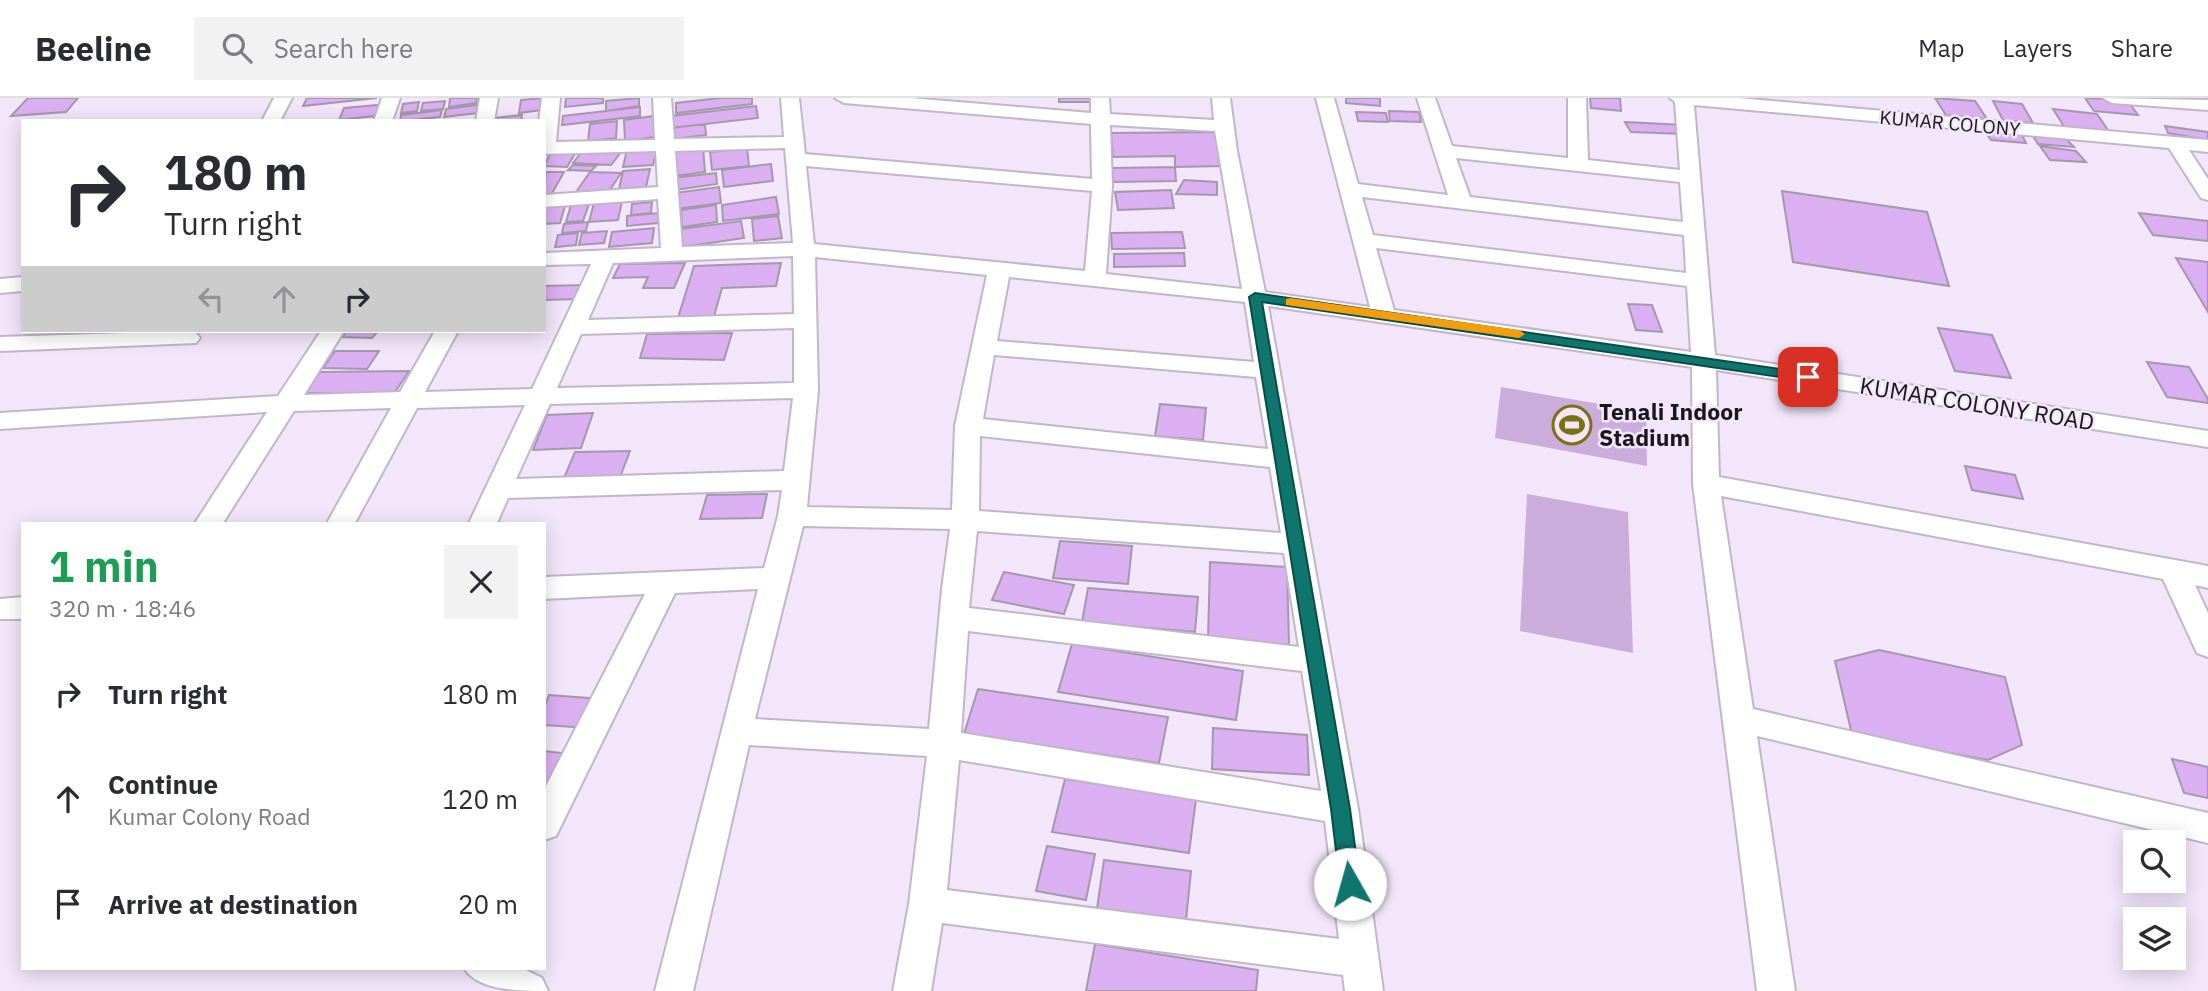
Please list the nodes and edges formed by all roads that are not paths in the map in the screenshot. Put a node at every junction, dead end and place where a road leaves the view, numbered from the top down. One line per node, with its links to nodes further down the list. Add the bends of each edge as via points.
1 (284, 98): 17 (street)
2 (391, 98): 18 (street)
3 (489, 98): 19 (street)
4 (551, 98): 21 (street)
5 (662, 98): 22 (street)
6 (790, 98): 26 (street)
7 (844, 98): 14 (street)
8 (1100, 98): 20 (street)
9 (1325, 98): 31 (street)
10 (1426, 98): 27 (street)
11 (1577, 98): 28 (street)
12 (1682, 98): 23 (street, KUMAR COLONY); 29 (street)
13 (2112, 98): 15 (street)
14 (935, 102): 20 (street)
15 (2208, 105)
16 (1223, 112): 20 (street); 47 (street)
17 (272, 119)
18 (384, 119)
19 (485, 119)
20 (1100, 120): 30 (street)
21 (546, 140)
22 (665, 143): 25 (street); 26 (street); 32 (street)
23 (2175, 143): 24 (street, KUMAR COLONY); 33 (street)
24 (2208, 146)
25 (546, 148)
26 (795, 151): 30 (street, via 838,165); 38 (street)
27 (1444, 151): 28 (street); 35 (street)
28 (1578, 165): 29 (street)
29 (1690, 177): 36 (street)
30 (1102, 186): 43 (street)
31 (1349, 189): 35 (street); 37 (street)
32 (669, 192): 34 (street); 39 (street)
33 (2208, 194)
34 (546, 201)
35 (1461, 202): 36 (street)
36 (1694, 230): 44 (street)
37 (1363, 240): 44 (street); 48 (street)
38 (804, 249): 39 (street, KUMAR COLONY ROAD); 42 (street, KUMAR COLONY ROAD); 49 (street)
39 (672, 254): 40 (street, KUMAR COLONY ROAD)
40 (605, 257): 41 (street, KUMAR COLONY ROAD); 50 (street)
41 (546, 259)
42 (999, 269): 43 (street, KUMAR COLONY ROAD); 55 (street)
43 (1095, 279): 47 (street, KUMAR COLONY ROAD)
44 (1698, 281): 56 (street)
45 (21, 284): 46 (street)
46 (0, 286)
47 (1255, 297): 48 (street, KUMAR COLONY ROAD); 57 (street)
48 (1384, 315): 56 (street, KUMAR COLONY ROAD)
49 (804, 321): 50 (street); 58 (street)
50 (573, 327): 59 (street)
51 (331, 333): 61 (street)
52 (445, 333): 60 (street)
53 (188, 338): 54 (street)
54 (0, 344)
55 (985, 347): 57 (street); 63 (street)
56 (1704, 361): 64 (street, KUMAR COLONY ROAD); 67 (street)
57 (1266, 370): 65 (street)
58 (806, 390): 59 (street); 66 (street)
59 (542, 396): 60 (street); 68 (street)
60 (408, 400): 61 (street); 72 (street)
61 (288, 402): 62 (street); 71 (street)
62 (0, 421)
63 (968, 426): 65 (street); 70 (street)
64 (2208, 439)
65 (1280, 459): 74 (street)
66 (796, 480): 68 (street); 69 (street)
67 (1706, 484): 75 (street); 83 (street)
68 (500, 489): 73 (street)
69 (792, 516): 70 (street); 77 (street)
70 (965, 520): 74 (street); 80 (street)
71 (210, 522)
72 (342, 522)
73 (484, 522)
74 (1296, 544): 82 (street)
75 (2174, 571): 76 (street); 81 (street)
76 (2208, 577)
77 (775, 578): 78 (street); 84 (street)
78 (665, 583): 79 (street); 87 (street)
79 (546, 588)
80 (954, 618): 82 (street); 85 (street)
81 (2208, 645)
82 (1316, 661): 86 (street)
83 (1738, 719): 88 (street); 95 (street)
84 (736, 731): 85 (street); 93 (street)
85 (945, 744): 86 (street); 89 (street)
86 (1341, 809): 91 (street)
87 (546, 821)
88 (2208, 828)
89 (927, 904): 91 (street); 94 (street)
90 (487, 970): 92 (street)
91 (1362, 975)
92 (529, 991)
93 (674, 991)
94 (912, 991)
95 (1776, 991)

